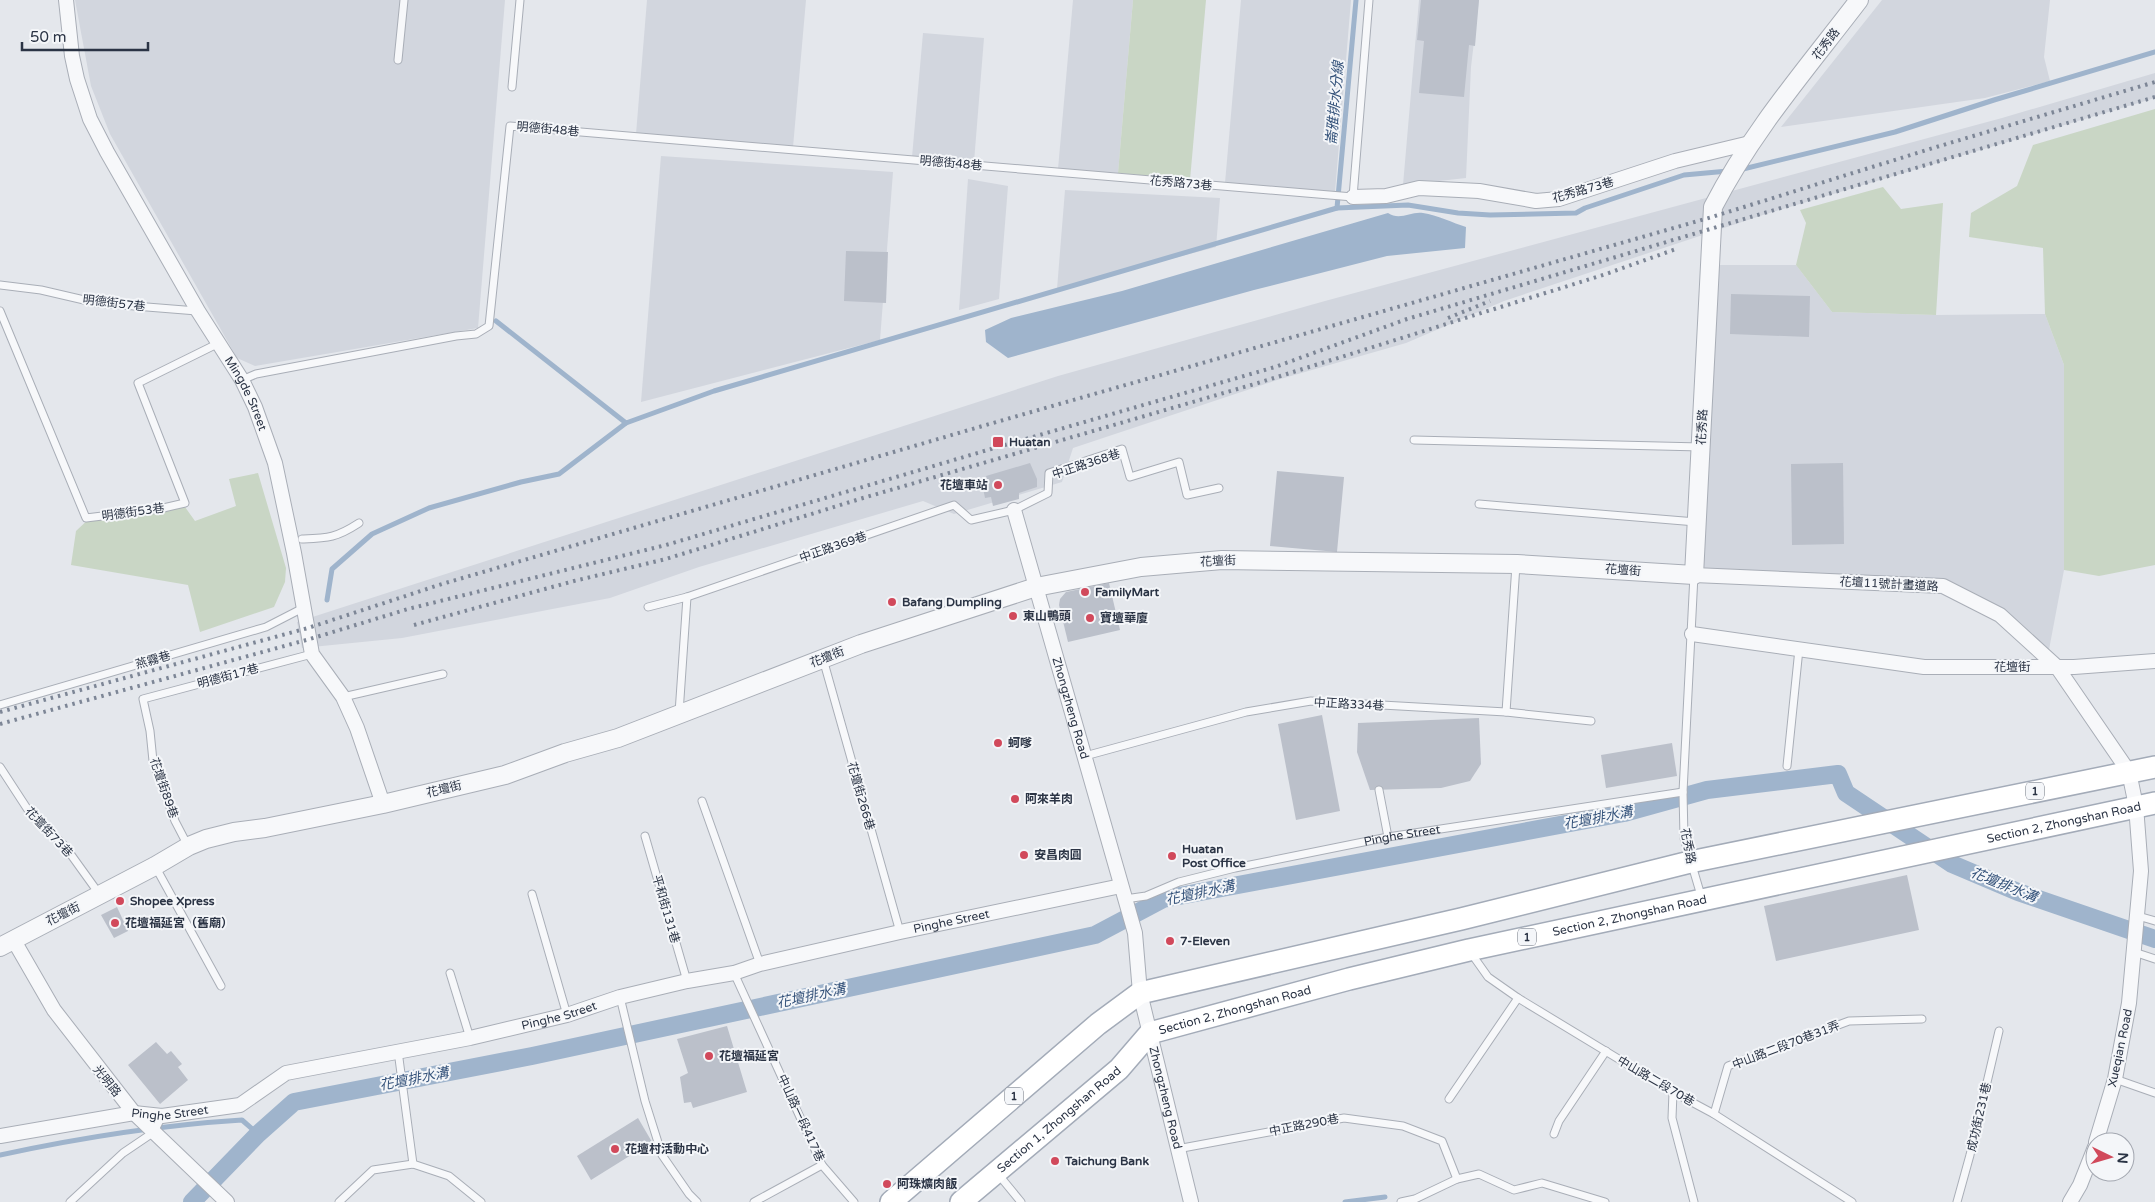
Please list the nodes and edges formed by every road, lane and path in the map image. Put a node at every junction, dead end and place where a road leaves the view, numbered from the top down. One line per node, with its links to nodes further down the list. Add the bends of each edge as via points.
1 (66, 0): 13 (street, Mingde Street, via 74,64 90,119)
2 (404, 0): 6 (lane)
3 (520, 0): 7 (lane)
4 (1369, 0): 10 (lane)
5 (1860, 0): 8 (street, 花秀路)
6 (398, 60)
7 (512, 87)
8 (1750, 143): 10 (street, 花秀路73巷, via 1675,161 1558,199 1536,201 1480,191 1419,188 1386,196); 17 (street, 花秀路, via 1713,207)
9 (1009, 168): 10 (lane, 花秀路73巷); 15 (lane, 明德街48巷, via 510,126 489,326 476,334 256,374)
10 (1353, 197)
11 (0, 285): 13 (lane, 明德街57巷, via 41,290 97,303)
12 (0, 311): 14 (lane, 明德街53巷, via 86,518 185,503 138,383)
13 (198, 311): 14 (street, Mingde Street)
14 (219, 343): 15 (street, Mingde Street)
15 (242, 380): 29 (street, Mingde Street, via 275,463)
16 (1414, 440): 17 (lane)
17 (1701, 447): 21 (street, 花秀路)
18 (1219, 488): 20 (lane, 中正路368巷, via 1187,495 1179,462 1130,477 1122,449 1049,473 1048,493)
19 (1479, 504): 21 (lane)
20 (1014, 510): 26 (street, Zhongzheng Road); 27 (lane, 中正路369巷, via 971,520 954,505)
21 (1697, 522): 25 (street, 花秀路)
22 (359, 523): 23 (lane, via 330,538)
23 (302, 539)
24 (1516, 564): 25 (street, 花壇街); 26 (street, 花壇街, via 1222,560 1141,567); 40 (lane)
25 (1694, 575): 30 (lane, 花秀路); 35 (street, 花壇11號計畫道路, via 1944,586 2000,614)
26 (1036, 587): 33 (street, 花壇街); 43 (street, Zhongzheng Road)
27 (687, 597): 28 (lane, 中正路369巷); 41 (lane)
28 (648, 607)
29 (303, 608): 32 (street, Mingde Street); 39 (lane, 燕霧巷, via 266,626)
30 (1692, 634): 31 (street, 花壇街); 49 (lane, 花秀路)
31 (1799, 648): 35 (street, 花壇街, via 1924,667); 44 (lane)
32 (312, 654): 37 (street, Mingde Street); 38 (lane, 明德街17巷)
33 (823, 659): 41 (street, 花壇街); 64 (lane, 花壇街266巷)
34 (2155, 661): 35 (street, 花壇街)
35 (2057, 667): 47 (street, 花壇11號計畫道路)
36 (443, 674): 37 (lane)
37 (342, 697): 51 (street, Mingde Street, via 357,728)
38 (143, 699): 55 (lane, 花壇街89巷, via 153,760 175,821)
39 (0, 705)
40 (1506, 712): 42 (lane, 中正路334巷); 43 (lane, 中正路334巷, via 1311,702 1246,712)
41 (679, 713): 51 (street, 花壇街, via 618,738 505,775)
42 (1591, 721)
43 (1084, 756): 60 (street, Zhongzheng Road)
44 (1787, 766)
45 (0, 767): 59 (lane, 花壇街73巷, via 30,813 64,845)
46 (2155, 767): 47 (main road, 1)
47 (2129, 772): 52 (street); 56 (main road, 1)
48 (1379, 790): 54 (lane)
49 (1683, 792): 54 (lane, Pinghe Street); 56 (lane, 花秀路, via 1684,838)
50 (702, 801): 69 (lane)
51 (383, 804): 55 (street, 花壇街, via 234,832)
52 (2145, 804): 61 (main road, Section 2, Zhongshan Road / 1); 62 (street)
53 (645, 836): 72 (lane, 平和街131巷)
54 (1388, 837): 60 (lane, Pinghe Street, via 1235,868 1179,882 1146,896)
55 (189, 846): 57 (street, 花壇街)
56 (1690, 862): 61 (lane, 花秀路); 74 (main road, 1, via 1461,919)
57 (155, 866): 59 (street, 花壇街); 73 (lane)
58 (532, 894): 77 (lane)
59 (100, 895): 65 (street, 花壇街)
60 (1124, 897): 64 (street, Pinghe Street); 74 (street, Zhongzheng Road, via 1135,933)
61 (1702, 899): 66 (main road, Section 2, Zhongshan Road / 1)
62 (2138, 916): 63 (lane); 67 (street, Xueqian Road)
63 (2155, 921)
64 (900, 932): 69 (street, Pinghe Street)
65 (6, 943): 88 (street, 光明路)
66 (1469, 950): 76 (lane, 中山路二段70巷, via 1488,977); 80 (main road, Section 2, Zhongshan Road / 1)
67 (2134, 952): 68 (lane); 84 (street, Xueqian Road, via 2129,1003)
68 (2155, 959)
69 (760, 964): 71 (street, Pinghe Street)
70 (450, 973): 81 (lane)
71 (734, 973): 72 (street, Pinghe Street); 97 (lane, 中山路一段417巷)
72 (686, 981): 75 (street, Pinghe Street)
73 (221, 986)
74 (1140, 992): 80 (street, Zhongzheng Road); 108 (main road, 1, via 1098,1024)
75 (620, 996): 77 (street, Pinghe Street); 105 (lane, via 645,1101 662,1155)
76 (1518, 998): 83 (lane, 中山路二段70巷); 87 (lane)
77 (567, 1015): 81 (street, Pinghe Street)
78 (1922, 1019): 89 (lane, 中山路二段70巷31弄, via 1849,1021 1728,1066)
79 (1999, 1030): 116 (lane, 成功街231巷)
80 (1150, 1033): 95 (street, Zhongzheng Road); 98 (main road, Section 1, Zhongshan Road, via 1119,1069)
81 (470, 1038): 82 (street, Pinghe Street)
82 (398, 1051): 90 (street, Pinghe Street, via 286,1072 240,1105); 96 (lane)
83 (1606, 1051): 85 (lane, 中山路二段70巷); 93 (lane, via 1559,1120)
84 (2115, 1079): 86 (lane); 92 (street, Xueqian Road)
85 (1673, 1092): 89 (lane, 中山路二段70巷); 114 (lane, via 1672,1118)
86 (2155, 1093)
87 (1449, 1099)
88 (134, 1113): 90 (street, Pinghe Street); 91 (street, 光明路); 94 (street, Pinghe Street)
89 (1714, 1114): 115 (lane, 中山路二段70巷)
90 (162, 1116): 91 (lane)
91 (154, 1132): 101 (lane, via 123,1153); 102 (street, 光明路)
92 (2099, 1132)
93 (1554, 1134)
94 (0, 1136)
95 (1177, 1149): 100 (lane, 中正路290巷, via 1344,1118 1403,1126 1442,1141); 111 (street, Zhongzheng Road)
96 (413, 1164): 103 (lane, via 373,1170); 104 (lane, via 450,1176)
97 (822, 1164): 106 (lane); 107 (lane, 中山路一段417巷)
98 (996, 1172): 109 (main road, Section 1, Zhongshan Road); 110 (lane)
99 (2085, 1172): 117 (street)
100 (1457, 1179): 112 (lane, via 1415,1199); 113 (lane, via 1480,1174 1514,1190 1542,1183)
101 (70, 1202)
102 (227, 1202)
103 (339, 1202)
104 (481, 1202)
105 (697, 1202)
106 (754, 1202)
107 (854, 1202)
108 (891, 1202)
109 (961, 1202)
110 (1021, 1202)
111 (1190, 1202)
112 (1401, 1202)
113 (1605, 1202)
114 (1694, 1202)
115 (1852, 1202)
116 (1957, 1202)
117 (2070, 1202)

